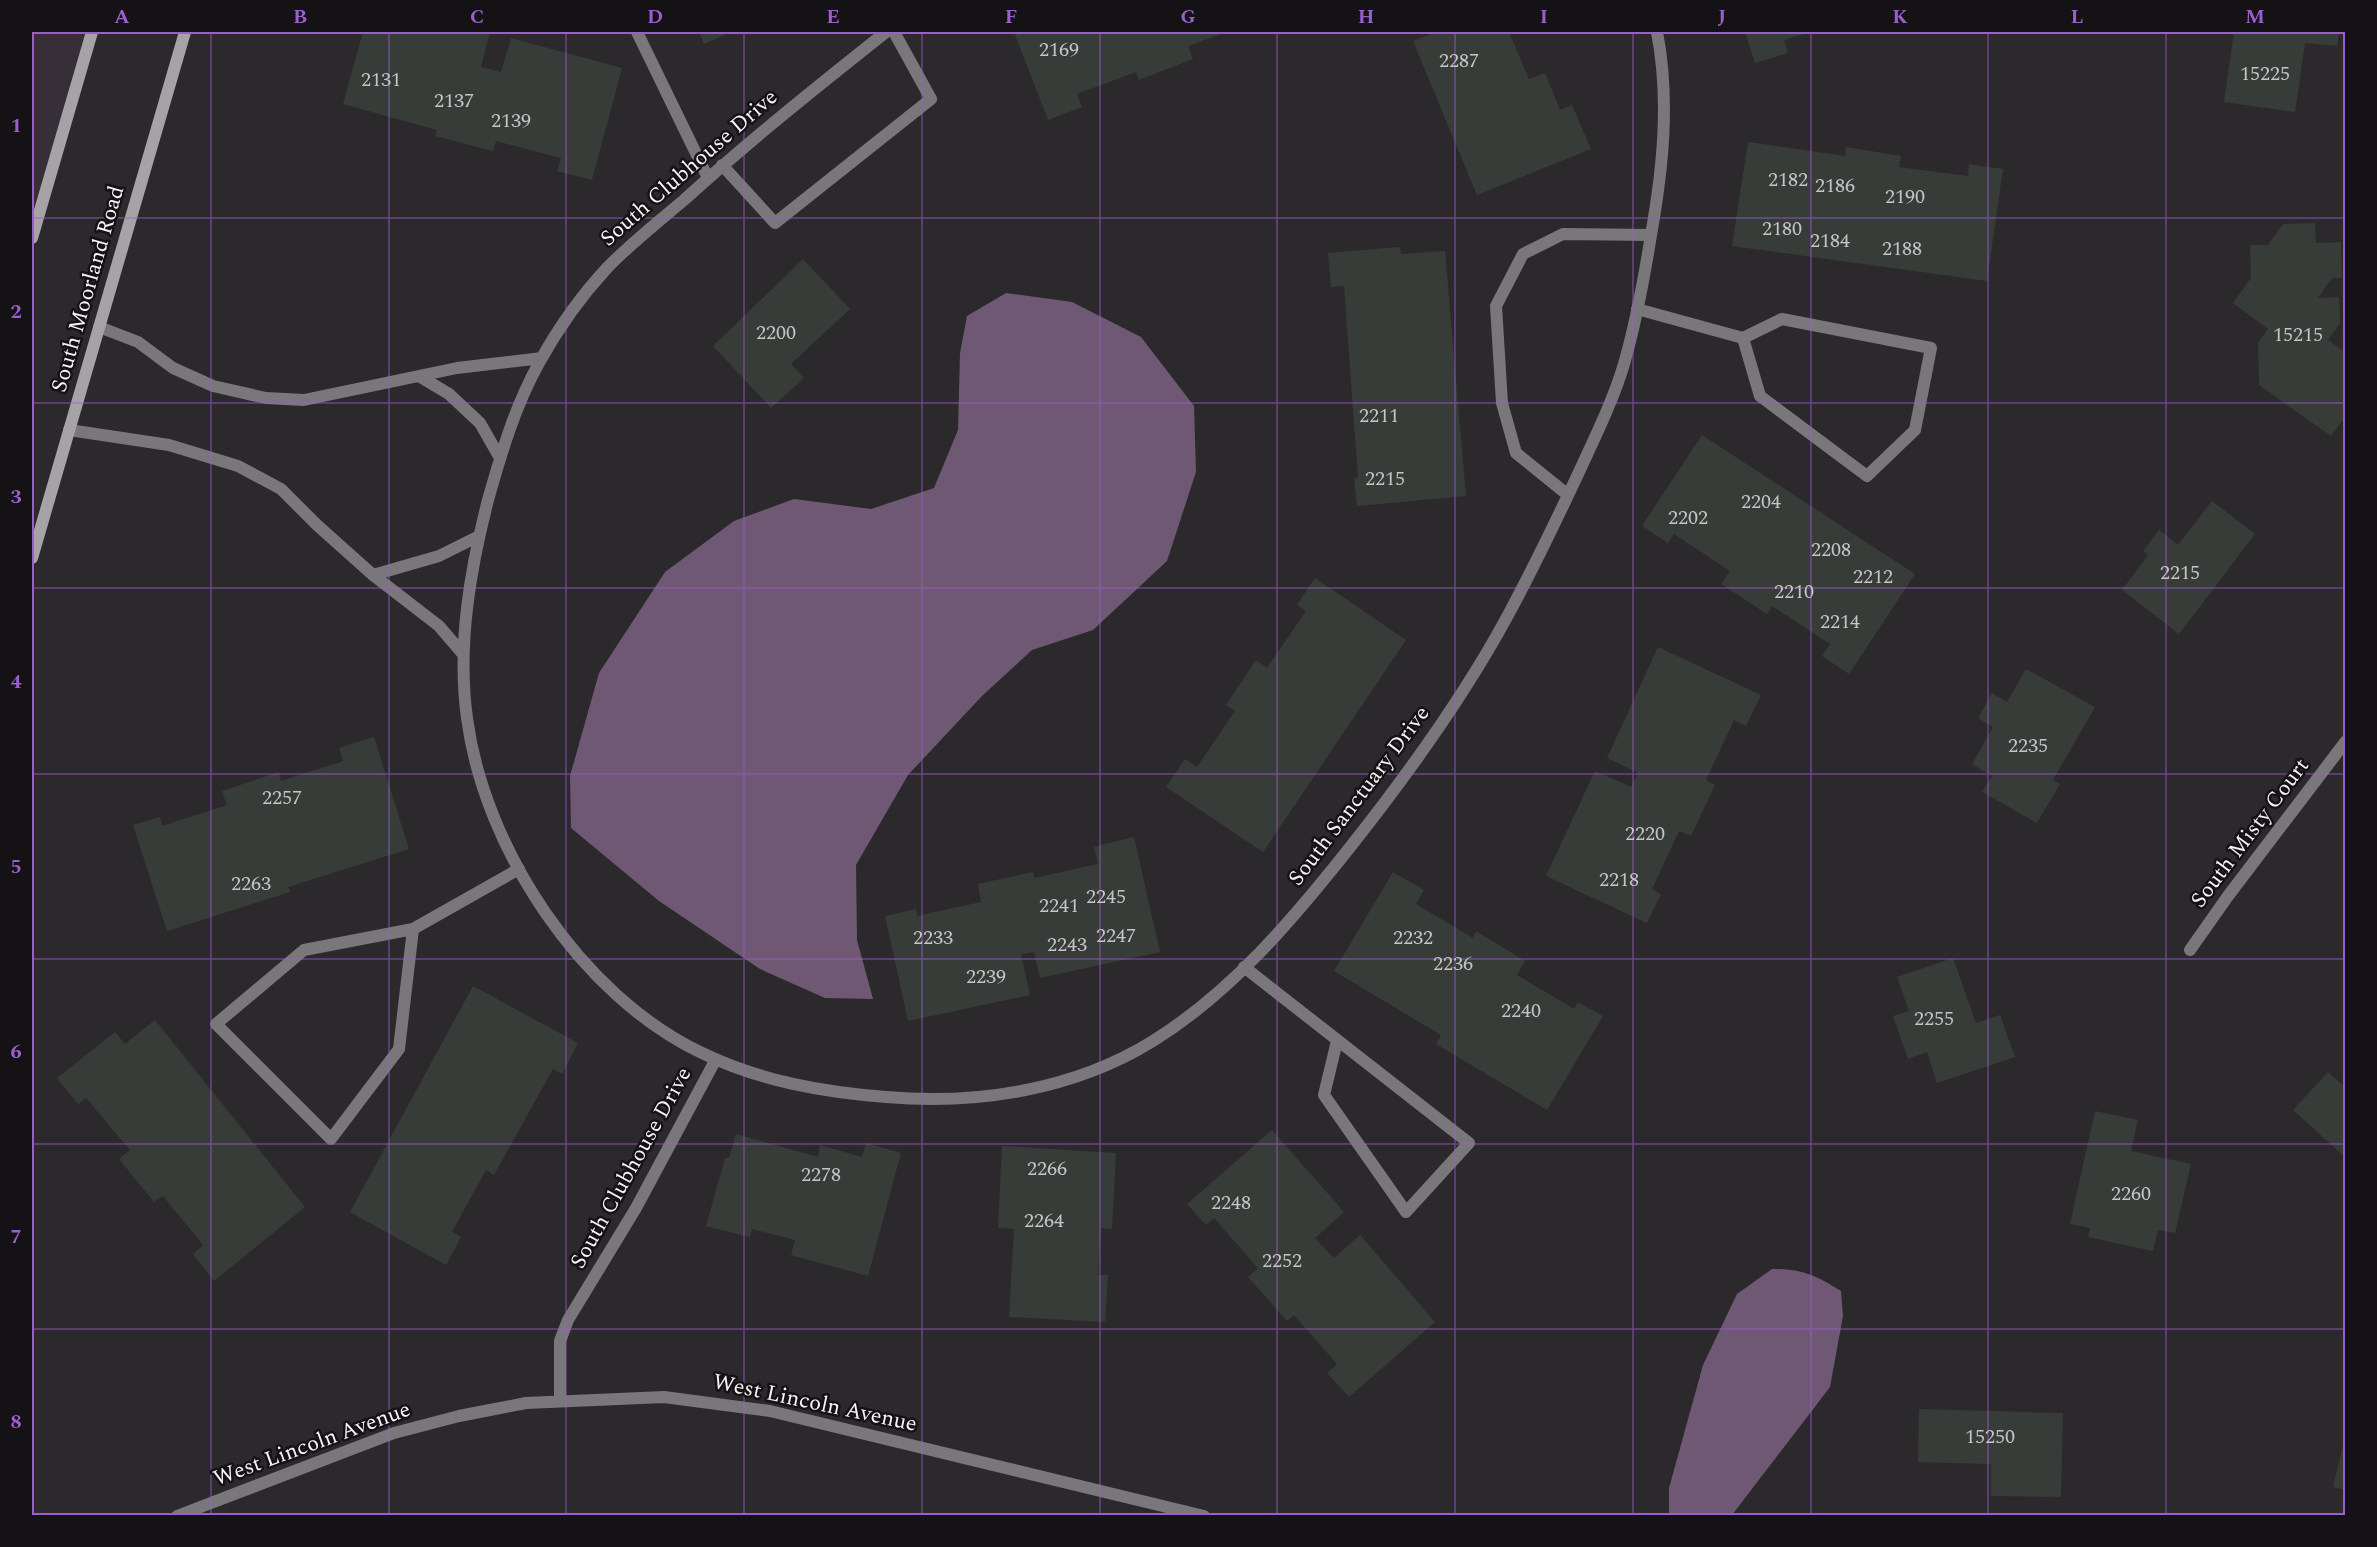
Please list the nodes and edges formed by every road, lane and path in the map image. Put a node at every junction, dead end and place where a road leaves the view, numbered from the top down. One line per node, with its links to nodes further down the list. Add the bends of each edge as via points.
1 (92, 32): 10 (main road)
2 (185, 32): 12 (main road, South Moorland Road)
3 (637, 32): 8 (street)
4 (886, 32): 7 (street, South Clubhouse Drive)
5 (894, 32): 7 (street, via 931,99 775,223)
6 (1657, 32): 9 (street, South Sanctuary Drive, via 1665,119)
7 (722, 165): 8 (street, South Clubhouse Drive)
8 (708, 178): 14 (street, South Clubhouse Drive, via 607,268)
9 (1651, 235): 11 (street, South Sanctuary Drive); 18 (street, via 1563,234 1523,254 1496,306 1502,404 1516,453)
10 (32, 237)
11 (1637, 309): 13 (street); 18 (street, South Sanctuary Drive, via 1622,370)
12 (99, 327): 15 (street, via 138,342 173,368 213,386 266,398 304,400); 16 (main road, South Moorland Road)
13 (1743, 338): 13 (street, via 1782,319 1931,348 1915,430 1867,476 1760,396)
14 (542, 358): 15 (street); 17 (street, South Clubhouse Drive, via 528,383)
15 (419, 376): 17 (street, via 449,394 480,423)
16 (69, 430): 20 (main road, South Moorland Road); 21 (street, via 168,446 238,466 281,489)
17 (500, 458): 19 (street, South Clubhouse Drive)
18 (1568, 495): 27 (street, South Sanctuary Drive, via 1488,652 1400,784 1301,909)
19 (479, 536): 21 (street, via 439,556); 22 (street, South Clubhouse Drive)
20 (32, 558)
21 (373, 575): 22 (street, via 439,626)
22 (464, 654): 24 (street, South Clubhouse Drive, via 466,712 474,758 493,817)
23 (2346, 741): 26 (street, South Misty Court)
24 (519, 870): 25 (street); 29 (street, South Clubhouse Drive, via 558,932 594,974 657,1028)
25 (413, 929): 25 (street, via 304,950 216,1024 331,1139 399,1049)
26 (2190, 950)
27 (1244, 967): 28 (street); 29 (street, South Sanctuary Drive, via 1218,994 1152,1042 1069,1080 1007,1094 925,1101 842,1094 779,1082)
28 (1337, 1041): 28 (street, via 1469,1143 1406,1212 1324,1095)
29 (716, 1059): 30 (street, South Clubhouse Drive, via 636,1208 568,1320 561,1341)
30 (560, 1401): 31 (street, West Lincoln Avenue, via 525,1403 394,1433); 32 (street, West Lincoln Avenue, via 664,1397 728,1403)
31 (177, 1515)
32 (1204, 1515)

